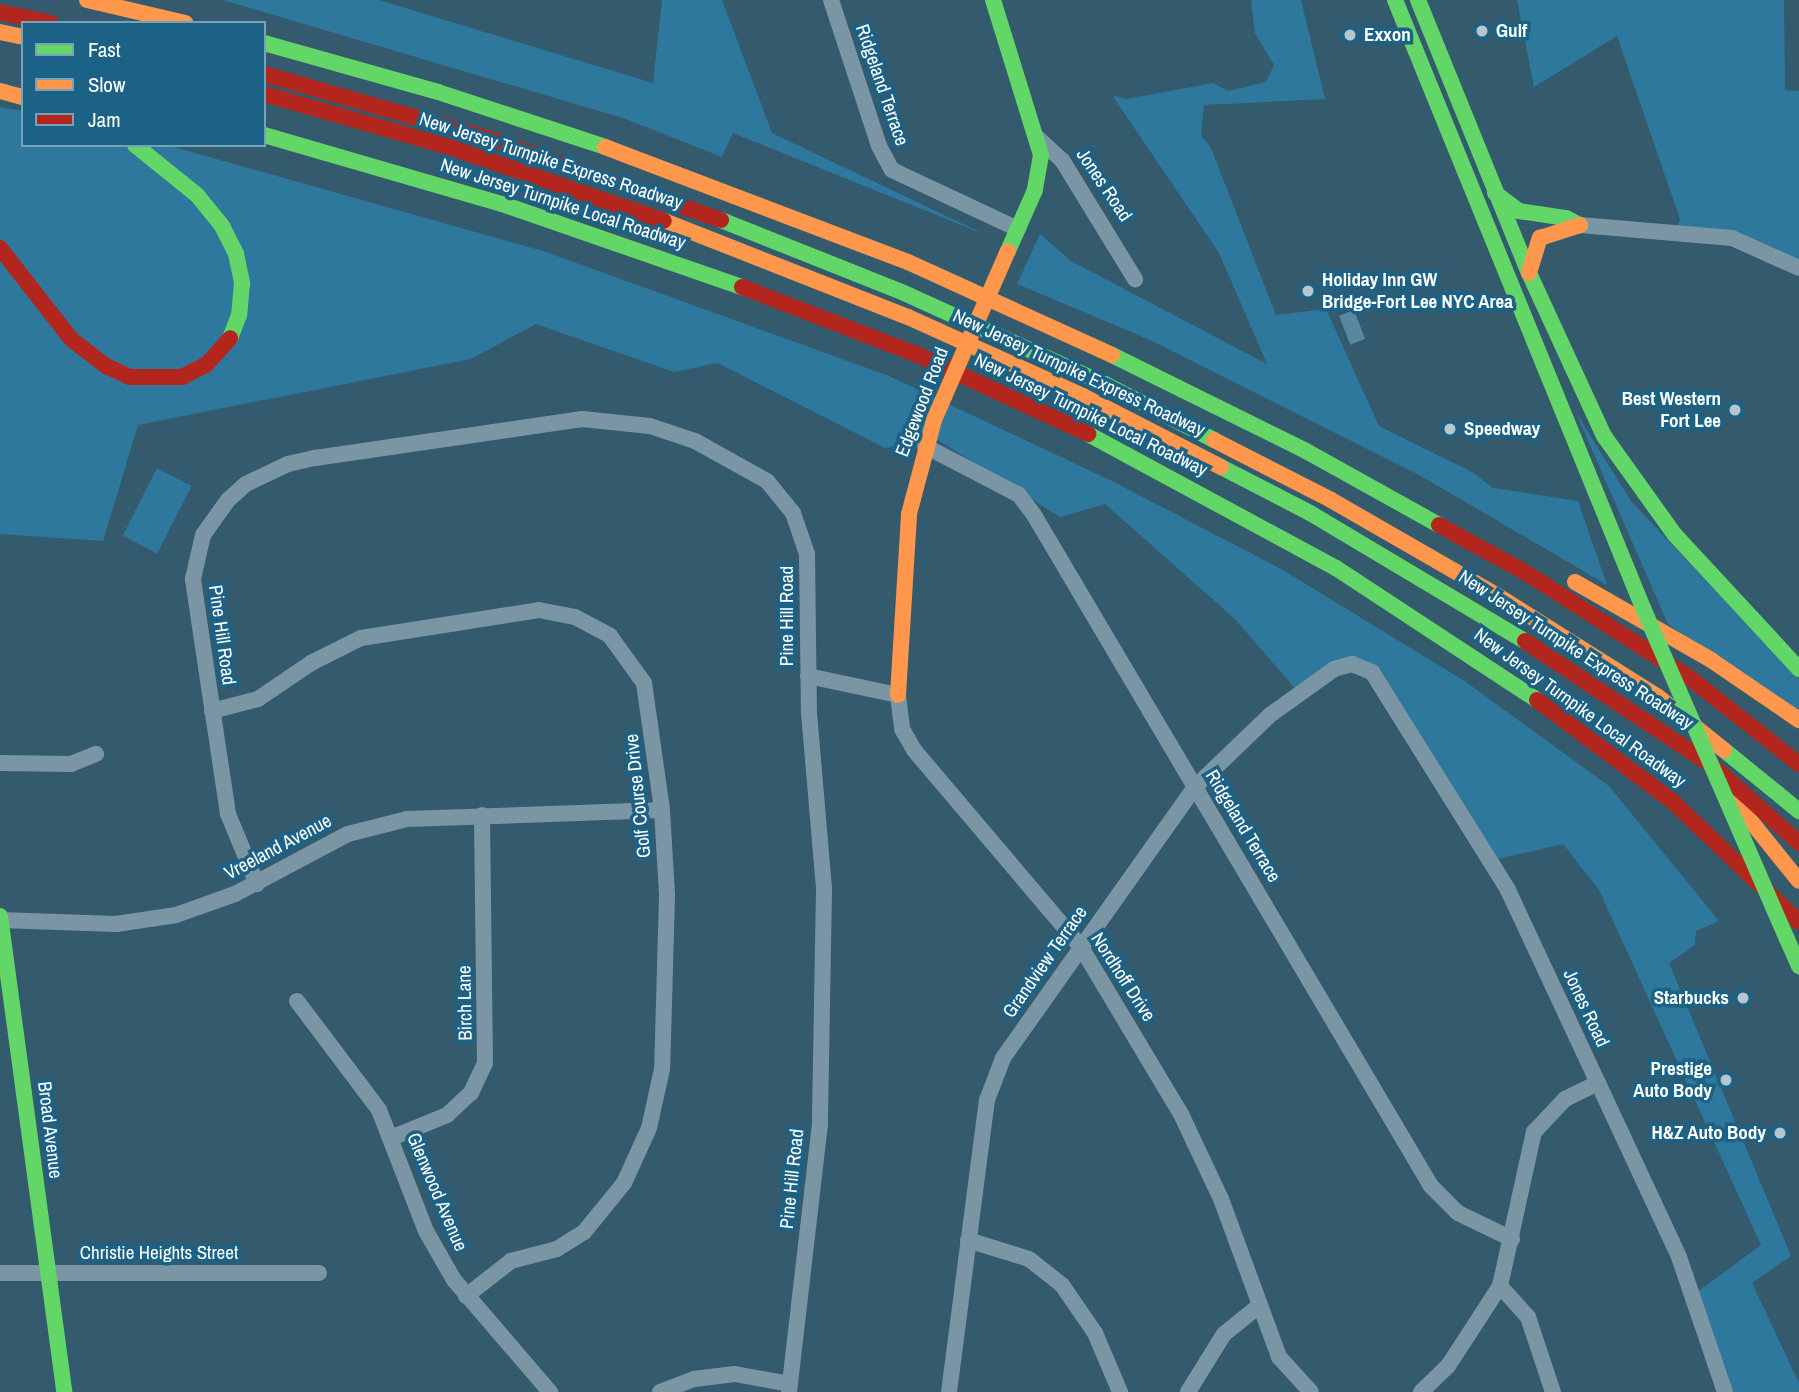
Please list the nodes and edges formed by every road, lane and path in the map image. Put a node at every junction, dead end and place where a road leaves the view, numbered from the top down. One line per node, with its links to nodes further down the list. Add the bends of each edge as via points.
1 (87, 0): 8 (main road)
2 (831, 0): 21 (street, Ridgeland Terrace, via 878,146 892,170)
3 (993, 0): 17 (main road, Jones Road)
4 (1395, 0): 37 (main road, bridge, via 1545,377)
5 (1418, 0): 19 (main road)
6 (0, 12): 7 (main road)
7 (42, 21)
8 (176, 21)
9 (0, 32): 10 (main road)
10 (21, 37)
11 (266, 44): 27 (main road, via 553,129 850,238 1138,366)
12 (266, 75): 40 (main road, New Jersey Turnpike Express Roadway, via 487,138 697,211 930,304 1105,384 1331,500 1498,596 1666,702)
13 (0, 91): 15 (main road)
14 (266, 95): 42 (main road, New Jersey Turnpike Express Roadway, via 508,166 685,228 855,294 1083,396 1310,513 1550,654 1706,761)
15 (21, 96)
16 (266, 136): 46 (main road, New Jersey Turnpike Local Roadway, via 502,204 711,275 916,354 1082,431 1336,568 1495,668 1672,801)
17 (1038, 138): 21 (main road, Edgewood Road, via 1039,176); 25 (street, Jones Road, via 1062,160)
18 (137, 147): 22 (main road, via 197,195 222,226 236,254 242,283 239,315 228,342 206,365 182,377 157,380 130,377 106,366 71,339)
19 (1496, 193): 20 (main road, via 1519,212); 24 (main road)
20 (1580, 225): 23 (street, via 1732,238); 24 (main road, via 1541,238)
21 (1018, 229): 26 (main road, Edgewood Road, bridge)
22 (0, 248)
23 (1799, 268)
24 (1529, 273): 29 (main road, via 1588,405 1632,481 1703,569)
25 (1135, 279)
26 (925, 446): 31 (main road, Edgewood Road, via 906,540); 38 (street, Ridgeland Terrace, via 1019,495)
27 (1467, 539): 33 (main road, via 1558,572 1711,660); 36 (main road, via 1639,643)
28 (1362, 666): 38 (street, Grandview Terrace, via 1342,665 1313,683 1270,715); 50 (street, Jones Road, via 1378,681 1508,890)
29 (1799, 669)
30 (808, 676): 31 (street); 32 (street, Pine Hill Road, via 807,554 802,533 782,497 750,468 695,441 650,426 582,419 315,458 288,464 246,484 214,517 196,559 195,600); 60 (street, Pine Hill Road, via 824,889 820,1124)
31 (898, 695): 47 (street, Nordhoff Drive, via 902,729 914,750)
32 (212, 711): 39 (street, Golf Course Drive, via 258,699 311,663 361,638 390,630 555,612 593,625 635,665 650,704); 44 (street, Pine Hill Road, via 229,814)
33 (1799, 720)
34 (96, 754): 35 (street, via 71,764)
35 (0, 763)
36 (1799, 764)
37 (1717, 778): 43 (main road, bridge); 48 (main road, bridge)
38 (1195, 787): 47 (street, Grandview Terrace); 52 (street, Ridgeland Terrace, via 1431,1186 1458,1213)
39 (662, 810): 41 (street, Vreeland Avenue); 58 (street, Golf Course Drive, via 667,895 662,1069 639,1154 624,1183 584,1232 557,1249 511,1261)
40 (1799, 811)
41 (482, 816): 44 (street, Vreeland Avenue, via 377,824 325,844); 51 (street, Birch Lane, via 485,1063 471,1093 454,1109)
42 (1799, 843)
43 (1799, 881)
44 (257, 884): 45 (street, Vreeland Avenue, via 201,908 147,921)
45 (0, 919): 56 (main road, Broad Avenue)
46 (1799, 922)
47 (1081, 947): 53 (street, Grandview Terrace, via 993,1078); 59 (street, Nordhoff Drive, via 1200,1150)
48 (1799, 966)
49 (297, 1000): 51 (street, Glenwood Avenue, via 364,1085)
50 (1598, 1083): 52 (street, via 1565,1100 1534,1132); 70 (street, Jones Road, via 1679,1257)
51 (391, 1138): 58 (street, Glenwood Avenue, via 426,1231)
52 (1512, 1239): 57 (street)
53 (968, 1240): 64 (street, Grandview Terrace); 65 (street, via 1030,1259 1062,1285 1095,1333)
54 (0, 1273): 56 (street, Christie Heights Street)
55 (319, 1273): 56 (street, Christie Heights Street)
56 (48, 1274): 61 (main road, Broad Avenue)
57 (1500, 1286): 68 (street, via 1448,1366); 69 (street, via 1528,1317)
58 (466, 1296): 62 (street, Glenwood Avenue)
59 (1259, 1306): 66 (street, via 1224,1334); 67 (street, Nordhoff Drive, via 1279,1357)
60 (789, 1388): 63 (street, via 735,1374 694,1379)
61 (64, 1392)
62 (550, 1392)
63 (660, 1392)
64 (949, 1392)
65 (1121, 1392)
66 (1188, 1392)
67 (1311, 1392)
68 (1421, 1392)
69 (1553, 1392)
70 (1725, 1392)

